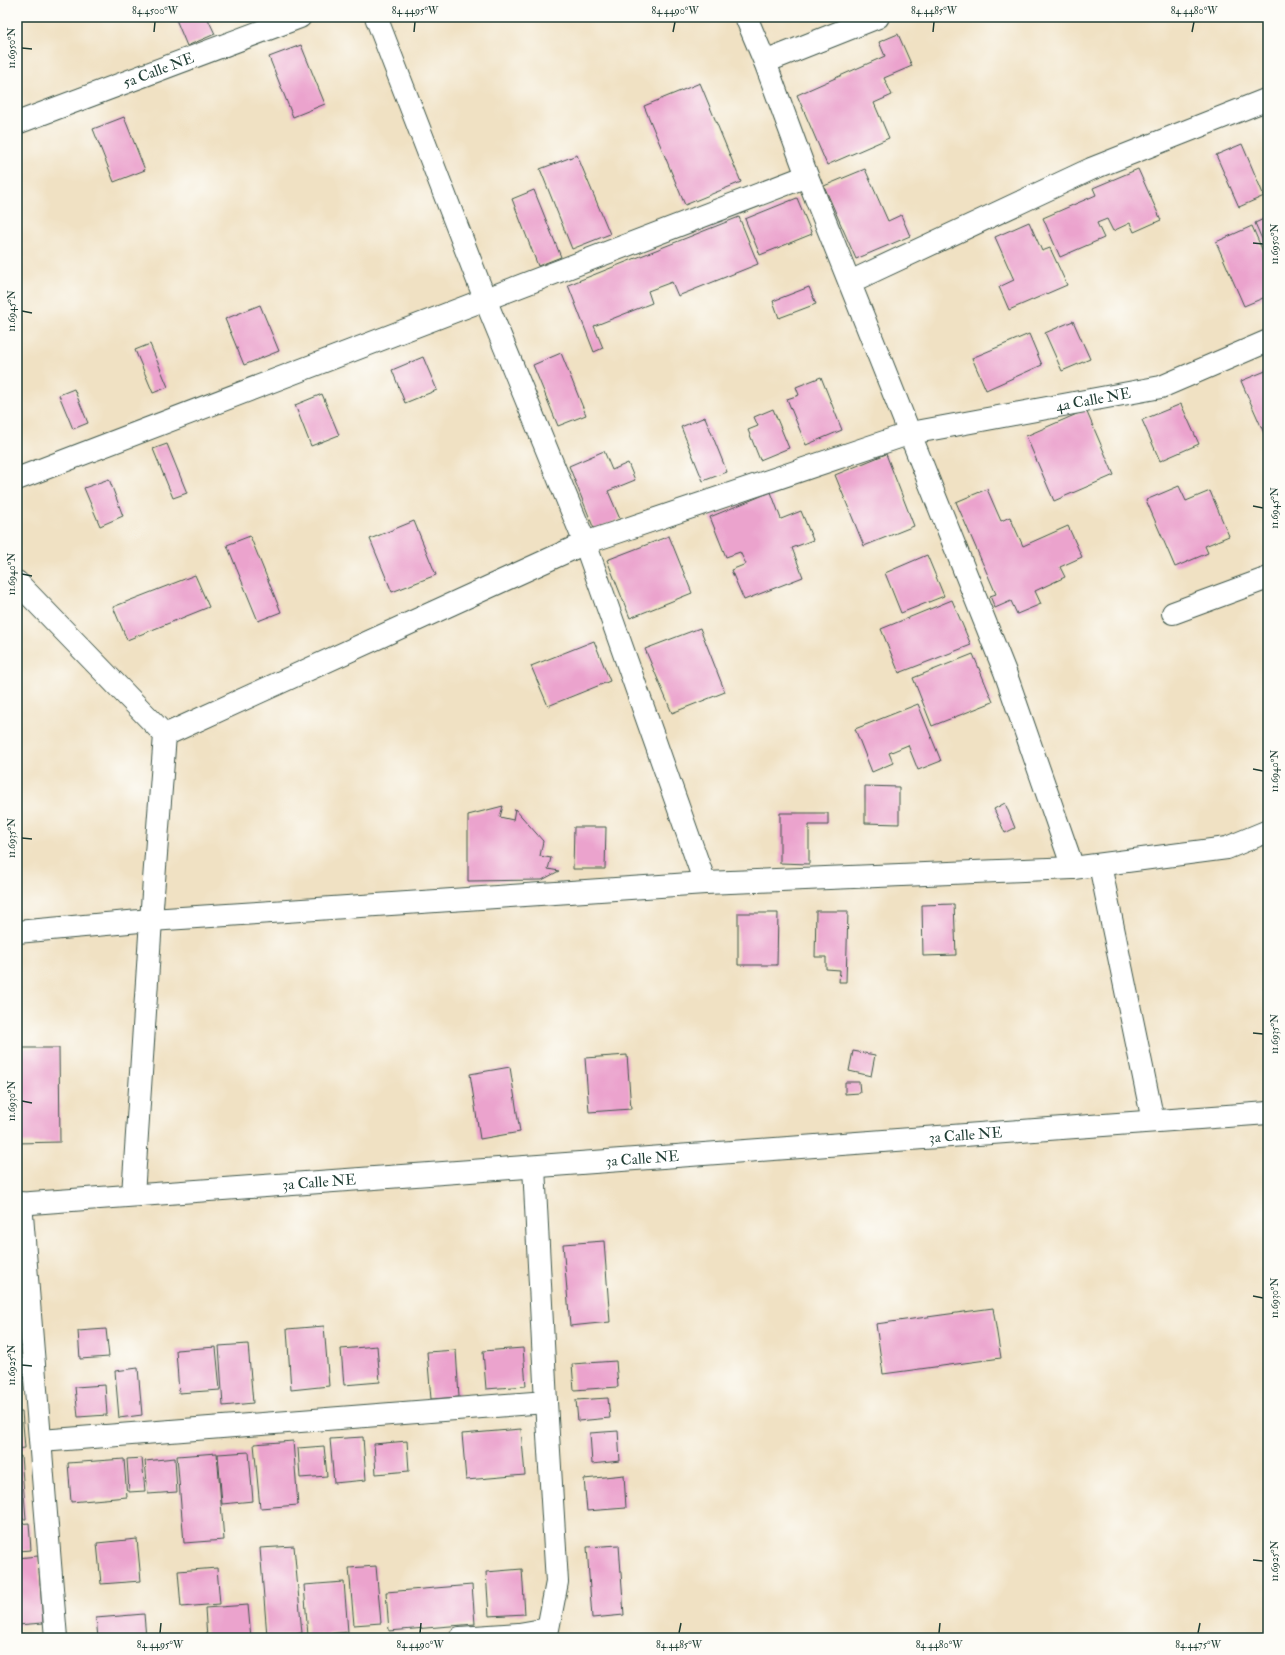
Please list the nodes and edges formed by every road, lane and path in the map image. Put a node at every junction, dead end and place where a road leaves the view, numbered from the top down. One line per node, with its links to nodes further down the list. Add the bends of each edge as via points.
1 (300, 17): 7 (street, 5a Calle NE)
2 (376, 17): 10 (street)
3 (746, 17): 5 (street)
4 (878, 17): 5 (street)
5 (765, 62): 8 (street)
6 (1268, 98): 9 (street, via 1091,170)
7 (17, 123)
8 (807, 176): 9 (street); 10 (street)
9 (850, 282): 12 (street)
10 (485, 299): 13 (street); 14 (street)
11 (1268, 341): 12 (street, 4a Calle NE, via 1160,387)
12 (911, 433): 14 (street, 4a Calle NE); 21 (street, via 1005,672)
13 (17, 479)
14 (586, 543): 18 (street, 4a Calle NE); 22 (street)
15 (1268, 578): 17 (street)
16 (17, 582): 18 (street)
17 (1173, 614)
18 (165, 735): 23 (street)
19 (1268, 831): 20 (street, via 1227,848)
20 (1100, 865): 21 (street); 26 (street)
21 (1073, 868): 22 (street)
22 (704, 883): 23 (street)
23 (151, 920): 24 (street); 28 (street)
24 (17, 932)
25 (1268, 1113): 26 (street, 3a Calle NE)
26 (1153, 1121): 27 (street, 3a Calle NE)
27 (534, 1167): 28 (street, 3a Calle NE); 30 (street)
28 (133, 1195): 29 (street, 3a Calle NE)
29 (19, 1204): 31 (street)
30 (546, 1402): 31 (street); 32 (street, via 558,1582 548,1629)
31 (41, 1442): 33 (street)
32 (519, 1636): 34 (street)
33 (56, 1638)
34 (460, 1638)

